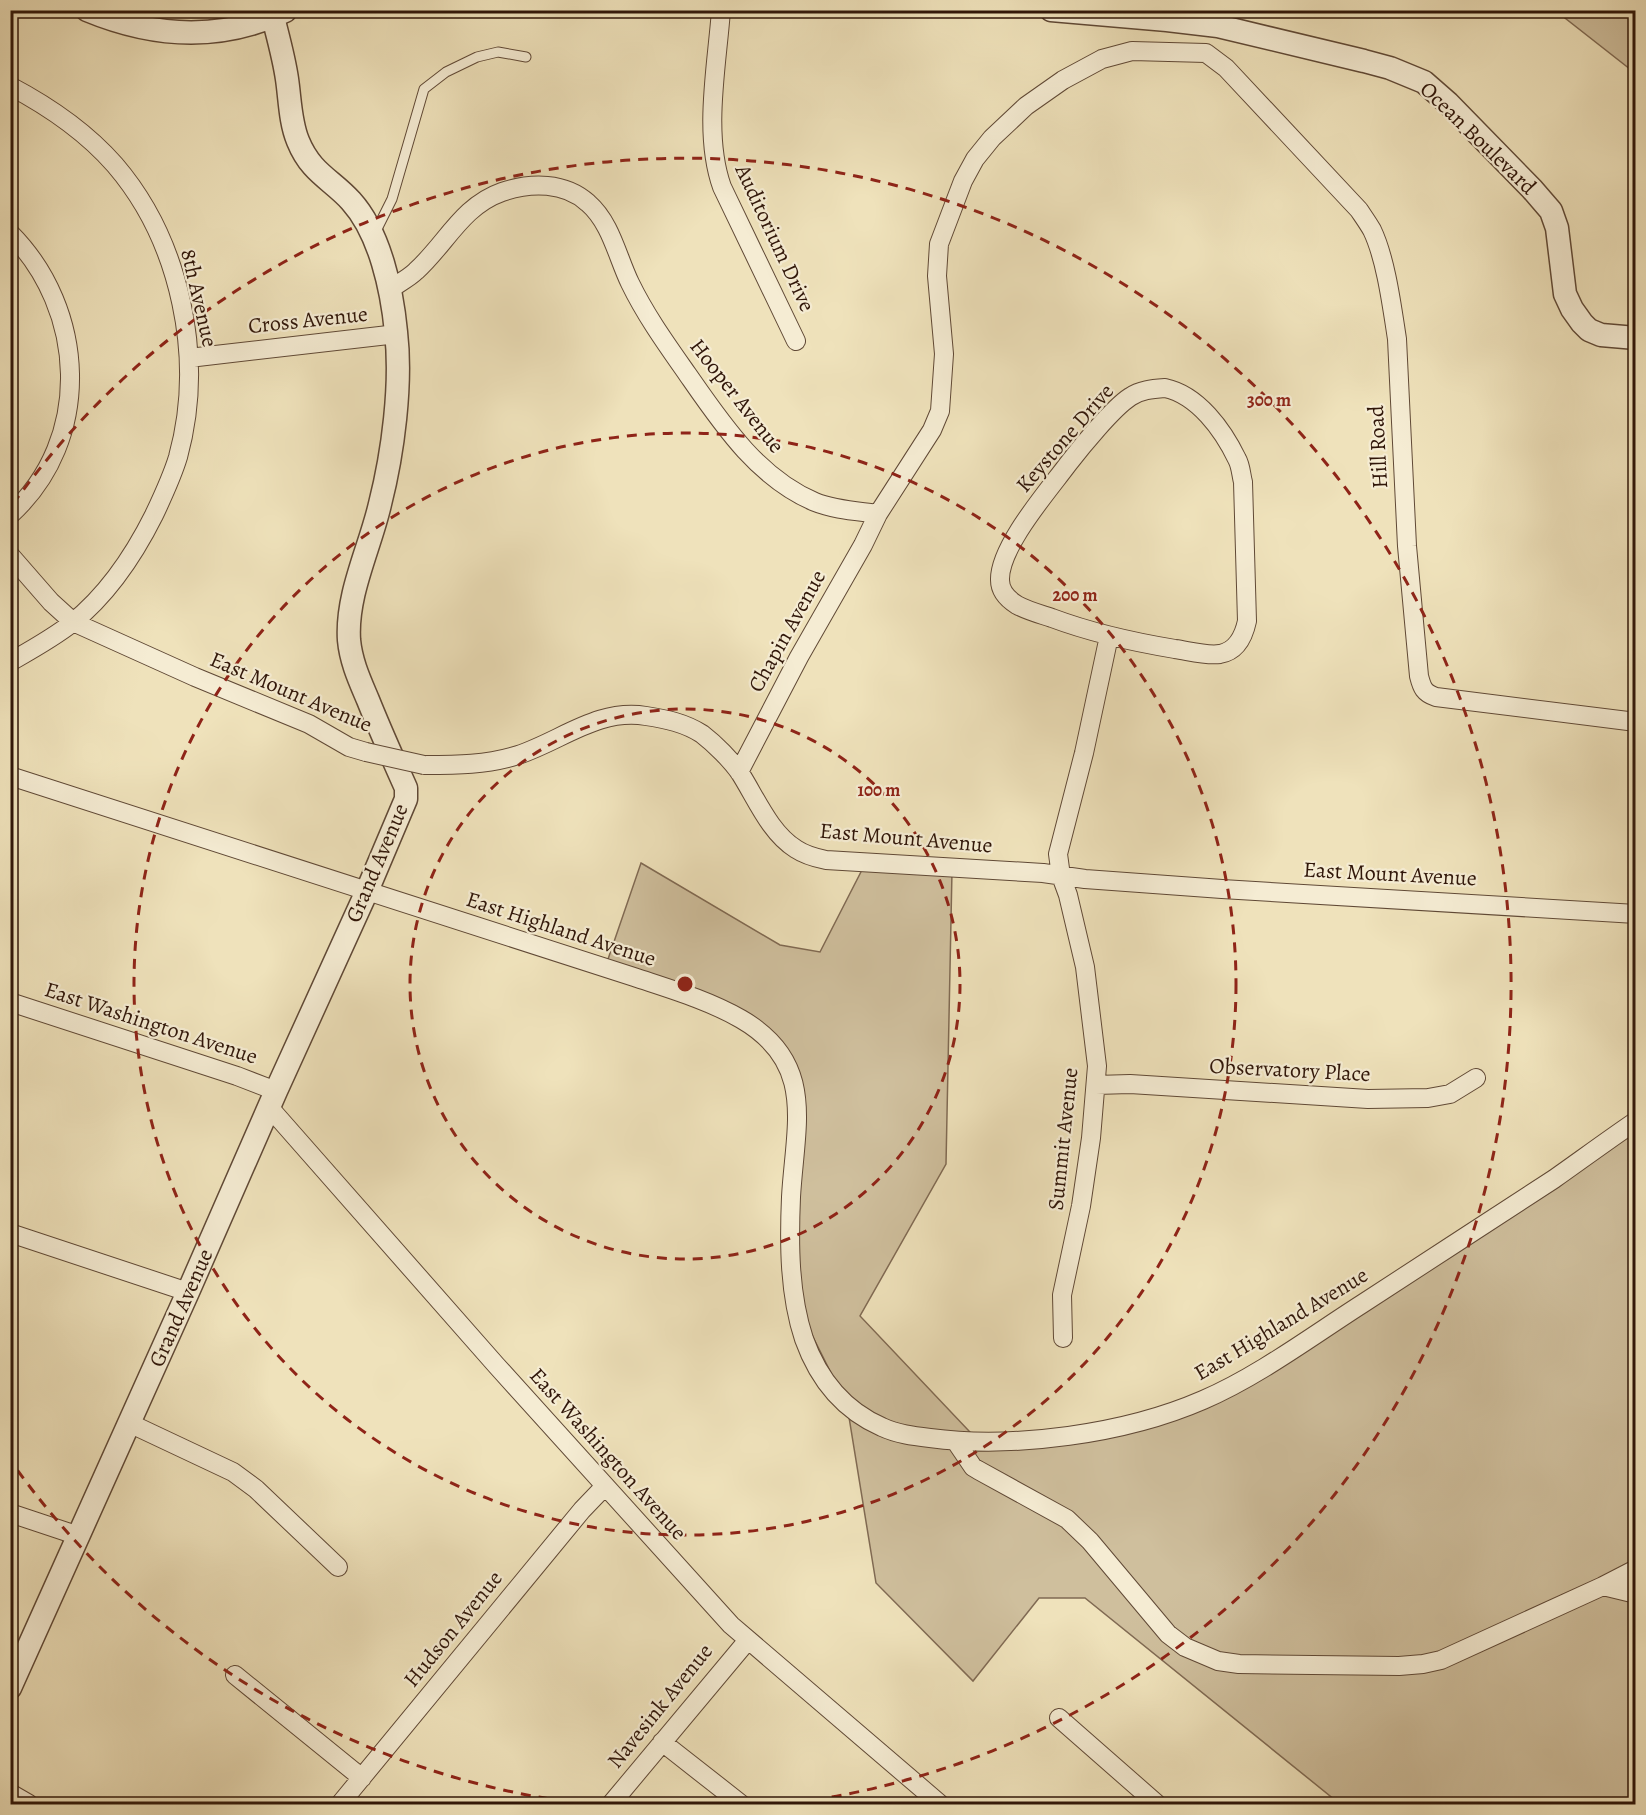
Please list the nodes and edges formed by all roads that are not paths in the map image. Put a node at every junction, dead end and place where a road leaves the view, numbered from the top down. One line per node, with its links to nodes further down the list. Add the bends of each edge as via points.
1 (87, 10): 4 (street, via 138,27 190,34 229,30)
2 (721, 10): 12 (street, Auditorium Drive, via 712,136 716,170)
3 (1051, 10): 11 (street, Ocean Boulevard, via 1218,26 1364,61 1424,82 1551,211 1557,228 1565,294 1582,323 1601,335)
4 (280, 14): 8 (street, Grand Avenue, via 281,47 298,141 312,166 365,217)
5 (526, 57): 8 (lane, via 498,52 477,57 446,72 424,89 392,200)
6 (10, 86): 13 (street, 8th Avenue, via 86,137 115,166 142,202 174,278)
7 (10, 233): 15 (street, via 45,277 57,302 66,330 70,386 67,414 47,467)
8 (373, 237): 9 (street, Grand Avenue)
9 (390, 289): 10 (street, Grand Avenue); 14 (street, Hooper Avenue, via 416,271 459,221 484,201 523,186 546,184 572,192 587,202 604,224 656,330 713,410 760,466 816,502)
10 (397, 334): 13 (street, Cross Avenue); 24 (street, Grand Avenue, via 391,451 354,592 349,627 356,669 406,788 406,799)
11 (1635, 338)
12 (796, 340)
13 (189, 358): 17 (street, 8th Avenue, via 181,446 168,487 135,551)
14 (878, 514): 20 (street, Hill Road, via 940,411 944,354 937,276 939,244 975,159 1026,106 1102,59 1132,51 1206,53 1226,68 1326,172 1372,230 1396,339 1407,546 1422,688 1436,697); 21 (street, Chapin Avenue)
15 (10, 515)
16 (10, 555): 17 (street, East Mount Avenue)
17 (73, 622): 19 (street, 8th Avenue); 21 (street, East Mount Avenue, bridge, via 309,723 349,747 366,752 424,765 474,765 521,754 592,721 630,714 688,727 714,745)
18 (1109, 636): 18 (street, Keystone Drive, via 1220,654 1232,649 1245,632 1248,605 1239,461 1210,418 1187,396 1165,388 1129,398 1071,460 1022,526 1003,563 999,581 1007,598 1017,605); 23 (street, via 1058,854)
19 (10, 662)
20 (1635, 722)
21 (739, 772): 23 (street, East Mount Avenue, via 786,841 814,857)
22 (10, 776): 24 (street, East Highland Avenue)
23 (1061, 876): 25 (street, East Mount Avenue); 28 (street, Summit Avenue, via 1087,978)
24 (367, 891): 29 (street, Grand Avenue); 35 (street, East Highland Avenue, via 656,984 711,1004 761,1033 786,1064 795,1087 798,1123 790,1247 796,1304 813,1363 835,1395 863,1417 902,1435)
25 (1635, 914)
26 (10, 1002): 29 (street, East Washington Avenue, via 237,1076)
27 (1476, 1078): 28 (street, Observatory Place, via 1450,1094 1428,1098 1368,1099)
28 (1096, 1085): 33 (street, Summit Avenue, via 1081,1206 1062,1295)
29 (272, 1099): 32 (street, Grand Avenue); 36 (street, East Washington Avenue)
30 (1635, 1121): 35 (street, East Highland Avenue, via 1300,1344 1207,1399 1130,1424 1065,1437)
31 (10, 1233): 32 (street)
32 (188, 1292): 34 (street, Grand Avenue)
33 (1063, 1338)
34 (129, 1424): 38 (street, Grand Avenue); 39 (street, via 233,1472)
35 (956, 1442): 41 (street, via 973,1467 1067,1519 1168,1634 1185,1647 1218,1661 1239,1665 1423,1664 1441,1660)
36 (605, 1486): 43 (street, East Washington Avenue); 48 (street, Hudson Avenue)
37 (10, 1513): 38 (street)
38 (79, 1536): 45 (street, Grand Avenue)
39 (338, 1567)
40 (1635, 1569): 41 (street)
41 (1603, 1586): 42 (street)
42 (1635, 1594)
43 (748, 1640): 47 (street, Navesink Avenue); 54 (street, East Washington Avenue)
44 (235, 1675): 48 (street)
45 (10, 1688)
46 (1059, 1718): 55 (street)
47 (662, 1742): 52 (street, Navesink Avenue); 53 (street)
48 (362, 1778): 51 (street, Hudson Avenue)
49 (10, 1793): 50 (street)
50 (29, 1804)
51 (340, 1804)
52 (611, 1804)
53 (741, 1804)
54 (940, 1804)
55 (1157, 1804)

